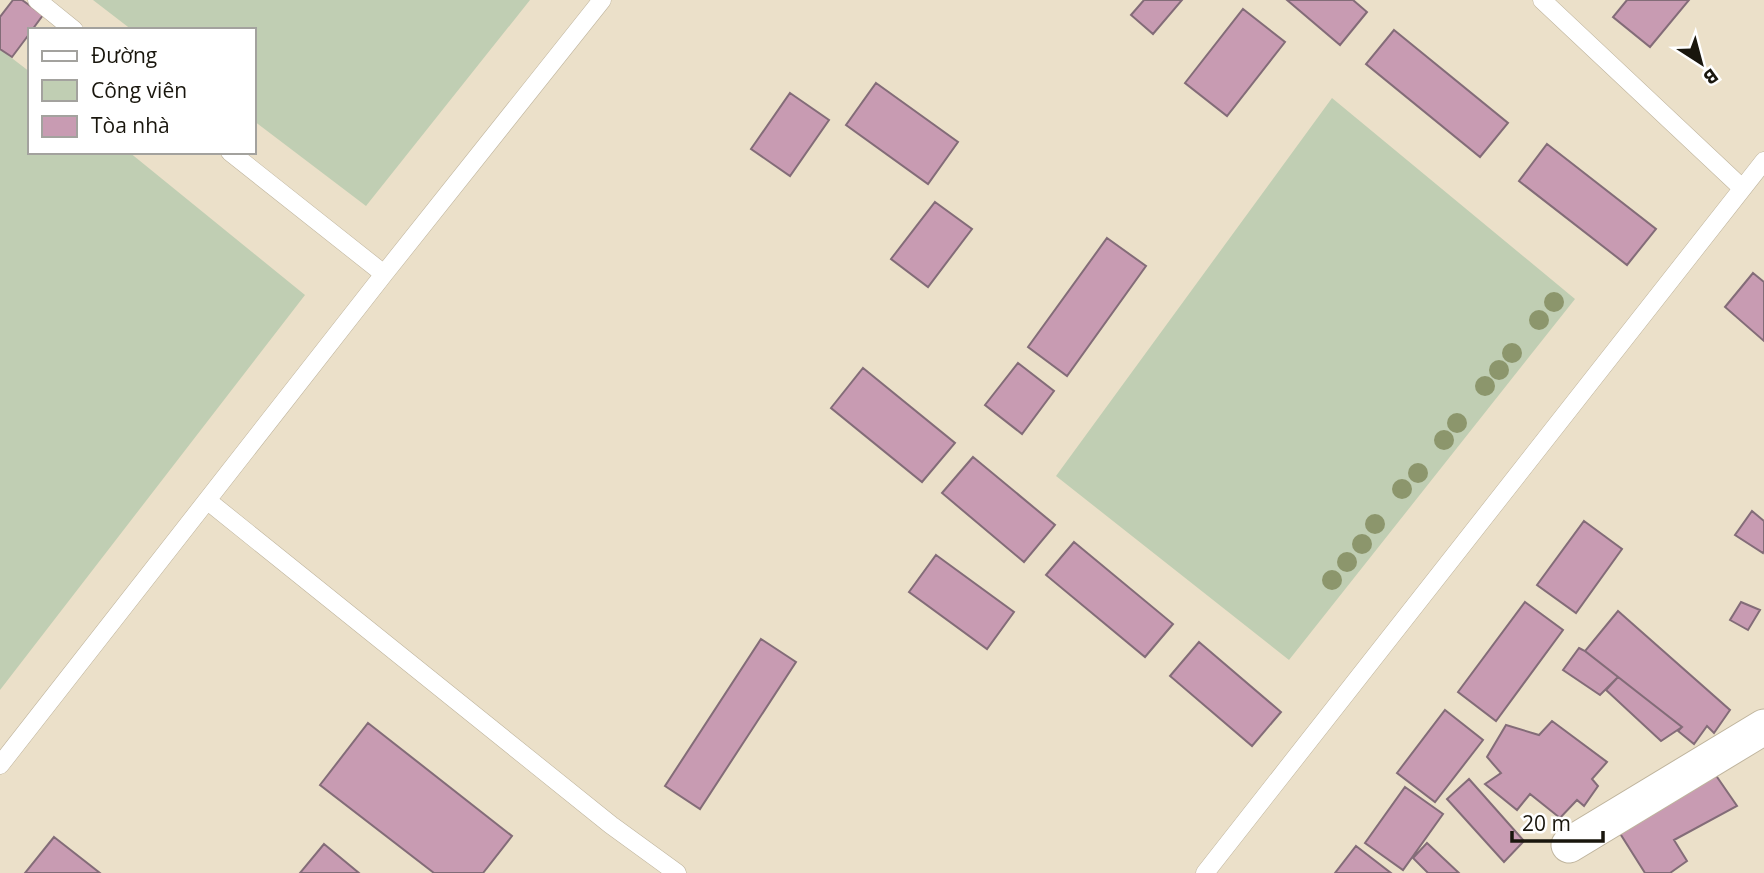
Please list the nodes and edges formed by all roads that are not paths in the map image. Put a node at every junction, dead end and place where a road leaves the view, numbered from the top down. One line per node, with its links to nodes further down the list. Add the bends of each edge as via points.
1 (37, 0): 4 (lane)
2 (602, 0): 8 (lane)
3 (1542, 0): 7 (lane)
4 (72, 28)
5 (233, 154): 8 (lane)
6 (1764, 161): 7 (lane)
7 (1742, 188): 14 (lane)
8 (384, 274): 9 (lane)
9 (208, 501): 11 (lane); 13 (lane)
10 (1764, 727): 12 (street)
11 (0, 765)
12 (1569, 845)
13 (677, 873)
14 (1205, 873)

